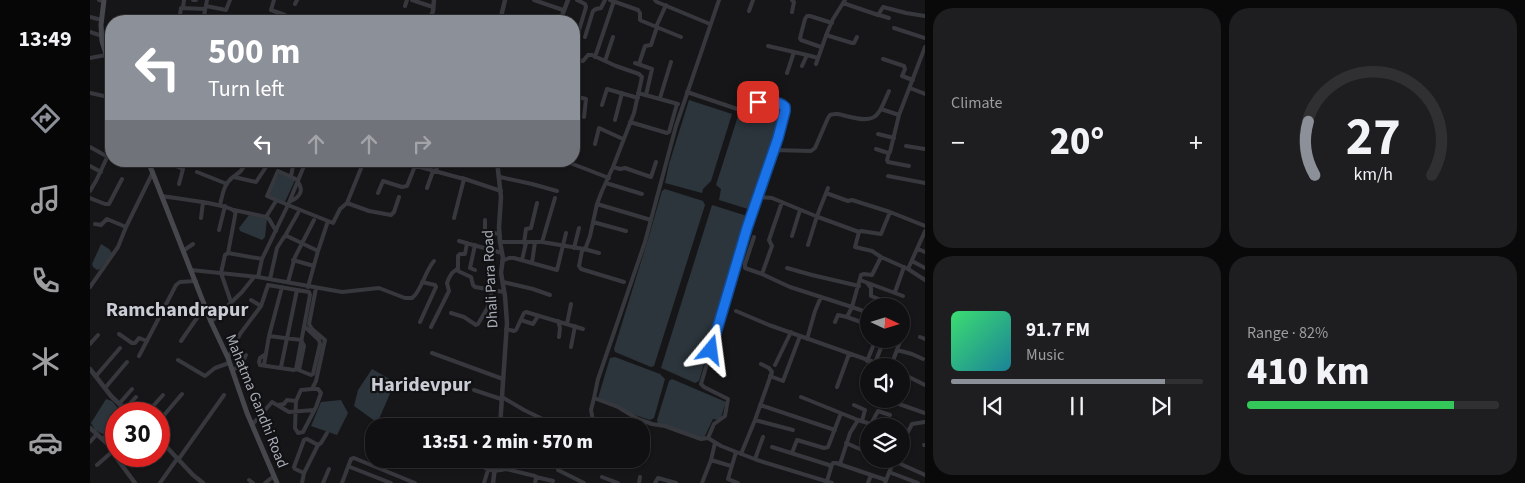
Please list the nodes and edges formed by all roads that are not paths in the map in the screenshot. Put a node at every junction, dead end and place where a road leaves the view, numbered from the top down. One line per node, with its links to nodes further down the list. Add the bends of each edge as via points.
1 (102, 0): 38 (main road)
2 (184, 0): 24 (street)
3 (207, 0): 22 (street)
4 (230, 0): 22 (street, via 226,10)
5 (274, 0): 31 (street, via 271,10)
6 (407, 0): 21 (street)
7 (412, 0): 23 (street)
8 (434, 0): 23 (street)
9 (505, 0): 33 (street)
10 (534, 0): 25 (street)
11 (568, 0): 25 (street)
12 (577, 0): 41 (street, via 586,7)
13 (605, 0): 47 (street, via 601,8 593,11)
14 (655, 0): 20 (street)
15 (719, 0): 40 (street)
16 (754, 0): 26 (street)
17 (792, 0): 27 (street)
18 (612, 1): 42 (street, via 638,10 640,20); 58 (street)
19 (844, 1): 28 (street); 39 (street)
20 (666, 5): 40 (street); 42 (street)
21 (405, 6)
22 (206, 7): 24 (street); 30 (street)
23 (433, 7): 32 (street)
24 (183, 8): 29 (street)
25 (563, 10): 34 (street)
26 (749, 11)
27 (792, 12)
28 (879, 14): 35 (street, via 883,7); 37 (street)
29 (180, 15)
30 (204, 15)
31 (285, 15)
32 (431, 15)
33 (501, 15)
34 (562, 15)
35 (925, 16)
36 (90, 17): 38 (street)
37 (889, 18)
38 (102, 20): 46 (main road)
39 (832, 23): 45 (street); 54 (street, via 809,16 805,19 800,40)
40 (710, 24): 74 (street)
41 (580, 27)
42 (657, 27): 49 (street); 78 (street, via 651,44 645,46 637,63 652,70)
43 (894, 28): 51 (street)
44 (90, 32): 46 (street)
45 (826, 35): 50 (street, via 853,44); 54 (street)
46 (102, 36): 55 (main road)
47 (585, 37)
48 (613, 37): 65 (street)
49 (681, 37)
50 (857, 37)
51 (925, 38)
52 (768, 46): 56 (street)
53 (925, 47): 62 (street)
54 (821, 48): 61 (street)
55 (105, 50)
56 (794, 52): 59 (street); 70 (street)
57 (105, 55): 60 (street)
58 (595, 56): 64 (street, via 590,54); 65 (street)
59 (807, 56): 61 (street); 69 (street)
60 (90, 58)
61 (818, 58): 68 (street)
62 (921, 58): 67 (street); 71 (street)
63 (883, 59): 71 (street, via 904,66 902,76)
64 (580, 61)
65 (605, 61): 80 (street, via 640,75)
66 (671, 62): 82 (street)
67 (924, 63)
68 (816, 64)
69 (802, 66)
70 (787, 73)
71 (913, 80): 72 (street)
72 (910, 88): 77 (street); 87 (street)
73 (889, 91): 86 (street)
74 (687, 92): 85 (street); 99 (street, via 749,112 754,111 762,100 784,105)
75 (90, 93): 79 (street)
76 (622, 93): 80 (street); 84 (street, via 607,88); 89 (street)
77 (925, 94)
78 (646, 95): 80 (street); 82 (street)
79 (105, 96)
80 (638, 96): 90 (street)
81 (580, 98): 88 (street, via 586,99)
82 (660, 98): 83 (street)
83 (677, 104): 85 (street); 90 (street, via 667,133)
84 (602, 105)
85 (683, 106): 166 (street)
86 (881, 109): 87 (street); 99 (street, via 875,117 864,120 830,115 811,151)
87 (899, 115): 92 (street)
88 (584, 117)
89 (615, 120)
90 (630, 122): 93 (street)
91 (878, 134): 92 (street)
92 (894, 138): 100 (street)
93 (624, 139): 94 (street, via 600,128); 118 (street)
94 (595, 144)
95 (906, 146): 98 (street)
96 (90, 147): 101 (street)
97 (876, 149): 100 (street)
98 (925, 149)
99 (773, 150): 143 (street)
100 (889, 153): 105 (street, via 888,162)
101 (105, 156)
102 (656, 162): 118 (street, via 651,177)
103 (105, 164): 120 (street)
104 (90, 166): 120 (street)
105 (909, 166)
106 (150, 167): 121 (main road, Mahatma Gandhi Road)
107 (178, 167): 133 (street, via 183,169)
108 (244, 167): 123 (street, via 242,172)
109 (266, 167): 123 (street, via 256,182)
110 (293, 167): 124 (street)
111 (304, 167): 130 (street)
112 (362, 167): 151 (street)
113 (416, 167): 140 (street, via 407,186 383,181)
114 (425, 167): 119 (street)
115 (437, 167): 119 (street)
116 (498, 167): 126 (street, Dhali Para Road)
117 (580, 167): 128 (street)
118 (613, 167): 128 (street)
119 (435, 171): 127 (street); 136 (street)
120 (101, 172): 135 (street)
121 (152, 172): 142 (main road, Mahatma Gandhi Road); 171 (street)
122 (198, 172): 134 (street)
123 (233, 176): 134 (street)
124 (291, 176): 130 (street); 147 (street, via 279,170 276,172 267,196)
125 (888, 176): 132 (street)
126 (500, 177): 138 (street, Dhali Para Road); 139 (street)
127 (462, 178): 138 (street); 163 (street, via 464,181)
128 (609, 178): 131 (street)
129 (122, 180): 144 (street, via 109,204)
130 (298, 181): 150 (street)
131 (606, 183): 141 (street); 153 (street)
132 (925, 183)
133 (179, 184)
134 (227, 184): 154 (street)
135 (92, 185): 137 (street)
136 (427, 188)
137 (90, 191)
138 (501, 191): 179 (street, Dhali Para Road)
139 (557, 191)
140 (378, 193)
141 (642, 194)
142 (162, 196): 148 (street); 198 (main road, Mahatma Gandhi Road)
143 (758, 197): 149 (street); 347 (street, via 701,384 726,397 729,402 725,416 716,422)
144 (90, 198)
145 (399, 198): 151 (street, via 391,216)
146 (555, 198): 186 (street)
147 (276, 201): 150 (street); 161 (street)
148 (204, 202): 154 (street); 162 (street)
149 (782, 202): 157 (street); 219 (street)
150 (289, 203): 151 (street, via 333,223 342,205); 174 (street)
151 (347, 203)
152 (537, 203): 188 (street, via 531,228 526,229)
153 (597, 204): 166 (street); 167 (street)
154 (220, 205): 155 (street)
155 (225, 206): 156 (street); 173 (street)
156 (234, 210): 161 (street); 200 (street)
157 (800, 210): 160 (street); 181 (street)
158 (890, 212): 160 (street, via 848,201 827,191); 170 (street); 177 (street, via 880,234)
159 (298, 213): 180 (street)
160 (816, 216): 177 (street); 192 (street)
161 (266, 217): 174 (street)
162 (200, 218)
163 (454, 218)
164 (314, 220): 190 (street)
165 (485, 220): 179 (street, via 485,229)
166 (651, 220): 315 (street)
167 (593, 222): 175 (street); 195 (street)
168 (96, 224): 171 (street, via 101,225 107,219)
169 (328, 224): 197 (street)
170 (925, 226)
171 (126, 227): 231 (street, via 118,247)
172 (580, 228): 194 (street)
173 (219, 230)
174 (276, 231): 204 (street)
175 (626, 231)
176 (925, 231): 196 (street)
177 (859, 232): 203 (street, via 855,247)
178 (566, 233): 193 (street)
179 (499, 234): 184 (street, Dhali Para Road)
180 (285, 236): 190 (street); 221 (street, via 277,248)
181 (792, 236)
182 (754, 237): 219 (street, via 744,268)
183 (459, 241): 187 (street)
184 (500, 242): 188 (street); 201 (street, Dhali Para Road)
185 (535, 242): 186 (street); 188 (street); 210 (street)
186 (542, 242): 193 (street)
187 (467, 243): 191 (street); 215 (street, via 465,254 458,256)
188 (525, 243): 206 (street)
189 (193, 244): 198 (street)
190 (301, 244): 197 (street); 205 (street)
191 (475, 245): 201 (street); 217 (street, via 470,267)
192 (808, 245)
193 (563, 246): 194 (street); 210 (street, via 557,270)
194 (574, 248): 195 (street)
195 (584, 249): 202 (street); 228 (street, via 579,268)
196 (918, 249): 199 (street); 209 (street)
197 (318, 250): 211 (street)
198 (183, 251): 216 (main road, Mahatma Gandhi Road)
199 (925, 252)
200 (228, 253): 204 (street); 218 (street, via 225,254)
201 (502, 253): 208 (street, Dhali Para Road)
202 (599, 254)
203 (881, 257): 213 (street); 222 (street, via 873,273 862,274)
204 (262, 259): 220 (street)
205 (294, 260): 211 (street); 225 (street)
206 (522, 260): 208 (street, via 509,258); 210 (street)
207 (434, 261): 226 (street)
208 (502, 261): 227 (street, Dhali Para Road)
209 (912, 261): 213 (street); 214 (street)
210 (532, 263)
211 (314, 266): 233 (street)
212 (787, 268): 230 (street)
213 (906, 268): 223 (street); 238 (street)
214 (925, 268)
215 (457, 269): 236 (street, via 471,277 473,286); 263 (street, via 449,278 449,290)
216 (191, 270): 218 (street); 224 (main road, Mahatma Gandhi Road)
217 (475, 270)
218 (221, 273): 220 (street); 244 (street)
219 (762, 274): 241 (street)
220 (256, 277): 221 (street); 244 (street)
221 (270, 279): 225 (street)
222 (860, 280): 229 (street); 230 (street)
223 (925, 280)
224 (196, 281): 247 (main road, Mahatma Gandhi Road); 277 (street, via 176,284)
225 (288, 282): 233 (street)
226 (422, 282): 234 (street, via 412,298 379,288 350,292); 257 (street, via 436,287)
227 (503, 282): 237 (street, Dhali Para Road); 239 (street)
228 (624, 282)
229 (867, 282): 238 (street); 242 (street, via 871,295)
230 (859, 286): 248 (street)
231 (90, 287)
232 (282, 287): 235 (street); 246 (street, via 268,285); 269 (street)
233 (308, 287): 234 (street)
234 (316, 288): 307 (street, via 309,324 324,340)
235 (296, 290): 261 (street, via 310,294); 273 (street)
236 (492, 290): 237 (street); 251 (street, via 488,307 478,324)
237 (504, 292): 264 (street, Dhali Para Road)
238 (895, 292): 240 (street)
239 (550, 295)
240 (903, 296)
241 (821, 297): 248 (street); 274 (street)
242 (876, 298)
243 (251, 300): 246 (street)
244 (231, 302): 256 (street)
245 (571, 304): 260 (street)
246 (261, 306): 291 (street, via 240,334)
247 (206, 307): 256 (main road, Mahatma Gandhi Road); 278 (street)
248 (852, 307): 250 (street); 253 (street)
249 (736, 310): 266 (street)
250 (860, 310)
251 (451, 313)
252 (538, 316): 254 (street, via 533,324); 254 (street, via 524,312); 255 (street)
253 (848, 317): 258 (street, via 838,314); 259 (street)
254 (520, 320): 264 (street, via 515,330)
255 (558, 321): 260 (street); 271 (street)
256 (211, 322): 291 (main road, Mahatma Gandhi Road)
257 (420, 322)
258 (835, 322)
259 (860, 322)
260 (567, 324): 262 (street)
261 (304, 326): 276 (street); 297 (street, via 320,344 313,374)
262 (575, 326): 265 (street); 280 (street)
263 (431, 327)
264 (506, 329): 302 (street, Dhali Para Road)
265 (583, 329)
266 (791, 332): 270 (street); 294 (street)
267 (98, 334): 279 (street)
268 (119, 334): 277 (street, via 132,344 139,338)
269 (269, 336): 273 (street); 295 (street, via 260,365)
270 (800, 336): 274 (street); 300 (street, via 783,380)
271 (559, 337)
272 (920, 337): 275 (street)
273 (287, 338): 276 (street); 295 (street)
274 (807, 338): 284 (street)
275 (925, 339)
276 (301, 340): 297 (street)
277 (146, 341): 286 (street)
278 (181, 341)
279 (90, 344)
280 (571, 347)
281 (120, 348): 299 (street)
282 (897, 350): 288 (street); 289 (street)
283 (432, 353): 302 (street)
284 (849, 354): 287 (street); 304 (street)
285 (246, 355): 298 (street, via 241,366)
286 (139, 356)
287 (860, 358)
288 (894, 358)
289 (923, 359)
290 (178, 360): 291 (street, via 205,376)
291 (228, 361): 298 (main road, Mahatma Gandhi Road)
292 (127, 362): 305 (street)
293 (761, 364): 300 (street, via 772,370)
294 (775, 364)
295 (281, 367): 297 (street)
296 (90, 369): 299 (street)
297 (298, 369)
298 (232, 370): 339 (main road, Mahatma Gandhi Road)
299 (96, 376): 305 (street)
300 (770, 376): 322 (street)
301 (910, 378): 303 (street)
302 (503, 379): 314 (street, Dhali Para Road)
303 (925, 385)
304 (837, 387)
305 (105, 388): 317 (street)
306 (132, 389): 318 (street)
307 (312, 389): 316 (street, via 301,390); 326 (street, via 321,393)
308 (474, 390): 314 (street)
309 (182, 394): 324 (street)
310 (163, 395): 320 (street)
311 (224, 395): 361 (street)
312 (136, 397): 319 (street)
313 (801, 397): 328 (street)
314 (502, 398): 331 (street, Dhali Para Road); 332 (street)
315 (594, 398): 333 (street); 347 (street, via 652,424 701,439)
316 (296, 401): 321 (street); 327 (street)
317 (117, 402)
318 (121, 402)
319 (133, 402)
320 (157, 402)
321 (277, 404): 327 (street, via 289,412); 339 (street, via 271,402)
322 (760, 405): 336 (street); 343 (street)
323 (854, 405): 334 (street, via 865,410)
324 (170, 408)
325 (910, 408): 329 (street)
326 (314, 410): 327 (street); 327 (street, via 302,433 295,430)
327 (296, 412)
328 (841, 413): 337 (street); 343 (street)
329 (925, 413)
330 (890, 415): 335 (street, via 878,411)
331 (501, 418)
332 (540, 418)
333 (592, 418)
334 (862, 418)
335 (875, 418)
336 (755, 420): 342 (street); 358 (street)
337 (860, 421): 353 (street)
338 (925, 422): 340 (street)
339 (252, 425): 383 (main road, Mahatma Gandhi Road)
340 (910, 427)
341 (90, 428): 345 (street)
342 (793, 430)
343 (835, 430): 359 (street, via 827,448 797,440)
344 (327, 433): 354 (street)
345 (97, 434): 349 (street); 351 (street)
346 (105, 437): 349 (street)
347 (708, 438): 352 (street)
348 (763, 438): 362 (street)
349 (103, 439): 350 (street)
350 (105, 441)
351 (90, 442)
352 (715, 443): 358 (street); 363 (street)
353 (846, 444): 356 (street); 364 (street)
354 (318, 445): 380 (street); 380 (street, via 304,440 294,467)
355 (772, 447): 359 (street)
356 (860, 449)
357 (170, 451): 361 (street)
358 (738, 453): 362 (street); 366 (street)
359 (792, 453): 372 (street)
360 (105, 458): 365 (street)
361 (177, 459): 393 (street); 394 (street)
362 (755, 459): 390 (street)
363 (711, 460): 366 (street); 410 (street)
364 (840, 464): 372 (street, via 833,463); 381 (street)
365 (97, 465)
366 (731, 466): 411 (street, via 728,479)
367 (124, 467): 392 (street)
368 (350, 467): 389 (street); 399 (street); 401 (street, via 354,458)
369 (484, 468): 376 (street)
370 (494, 468): 378 (street)
371 (559, 468): 405 (street)
372 (831, 468): 388 (street)
373 (891, 468): 379 (street)
374 (910, 468): 382 (street)
375 (329, 469): 398 (street)
376 (488, 470): 378 (street); 402 (street)
377 (502, 470): 378 (street); 384 (street)
378 (494, 471): 403 (street)
379 (889, 472): 391 (street); 414 (street)
380 (304, 473): 397 (street)
381 (871, 475): 391 (street); 413 (street)
382 (925, 475)
383 (274, 476): 395 (street); 396 (main road, Mahatma Gandhi Road)
384 (536, 477): 387 (street); 404 (street)
385 (602, 477): 406 (street)
386 (640, 477): 407 (street)
387 (552, 481)
388 (827, 481): 390 (street); 412 (street)
389 (384, 482): 400 (street)
390 (820, 482)
391 (885, 482)
392 (135, 483)
393 (160, 483)
394 (203, 483)
395 (265, 483)
396 (277, 483)
397 (302, 483)
398 (323, 483)
399 (342, 483)
400 (391, 483)
401 (415, 483)
402 (484, 483)
403 (493, 483)
404 (536, 483)
405 (584, 483)
406 (618, 483)
407 (638, 483)
408 (655, 483): 409 (street, via 658,478)
409 (674, 483)
410 (702, 483)
411 (738, 483)
412 (832, 483)
413 (868, 483)
414 (918, 483)

